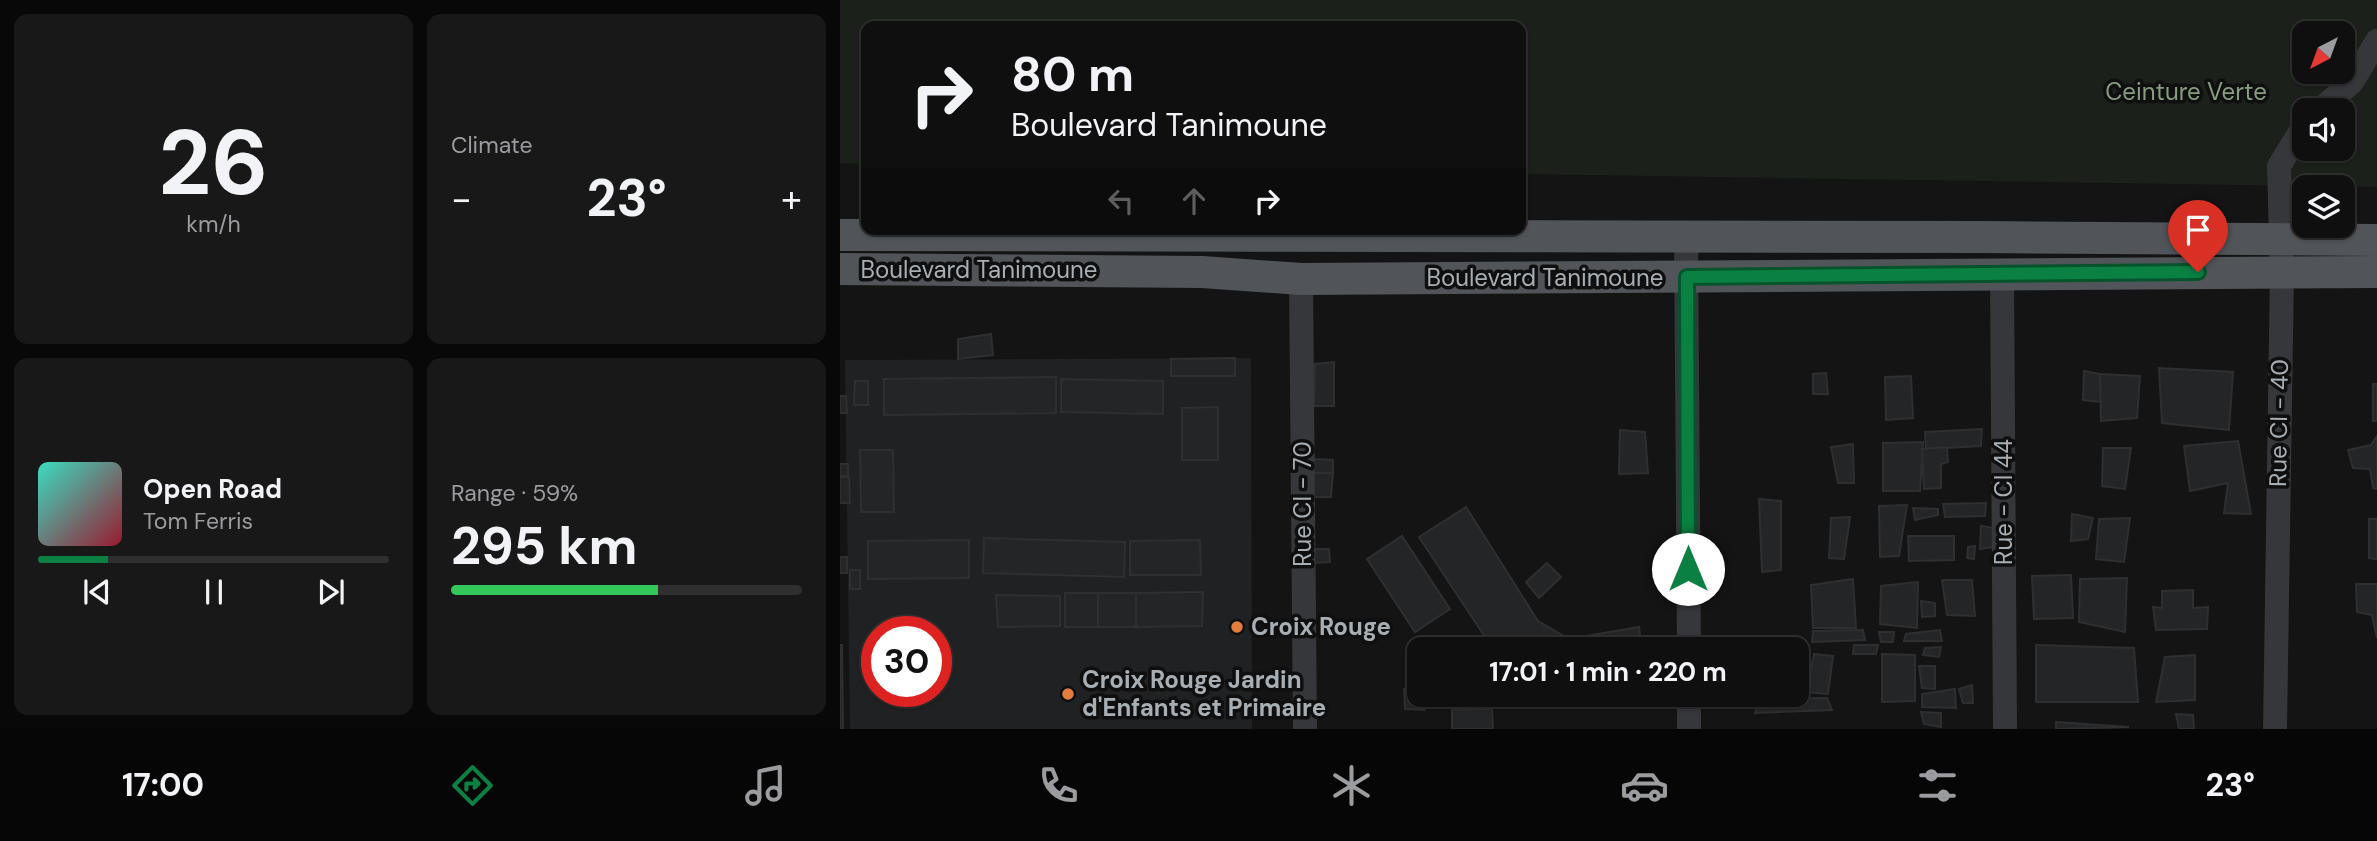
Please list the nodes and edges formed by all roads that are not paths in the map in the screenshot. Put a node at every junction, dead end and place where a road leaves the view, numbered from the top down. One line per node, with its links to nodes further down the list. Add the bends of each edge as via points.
1 (2377, 41): 2 (street, via 2352,82)
2 (2333, 98)
3 (2292, 146): 6 (street, Rue CI - 40, via 2280,166)
4 (840, 235): 5 (main road, Boulevard Tanimoune)
5 (1686, 237): 6 (main road, Boulevard Tanimoune); 12 (street)
6 (2281, 239): 7 (main road, Boulevard Tanimoune); 9 (street, Rue CI - 40)
7 (2377, 240)
8 (840, 269): 13 (main road, Boulevard Tanimoune, via 1202,272)
9 (2282, 271): 10 (main road, Boulevard Tanimoune); 11 (main road, Boulevard Tanimoune); 19 (street, Rue CI - 40)
10 (2377, 272)
11 (2002, 274): 12 (main road, Boulevard Tanimoune); 18 (street, Rue - CI 44)
12 (1687, 277): 13 (main road, Boulevard Tanimoune); 14 (street)
13 (1301, 279): 16 (street, Rue CI - 70)
14 (1689, 637)
15 (1689, 707): 17 (street)
16 (1305, 729)
17 (1689, 729)
18 (2005, 729)
19 (2275, 729)

